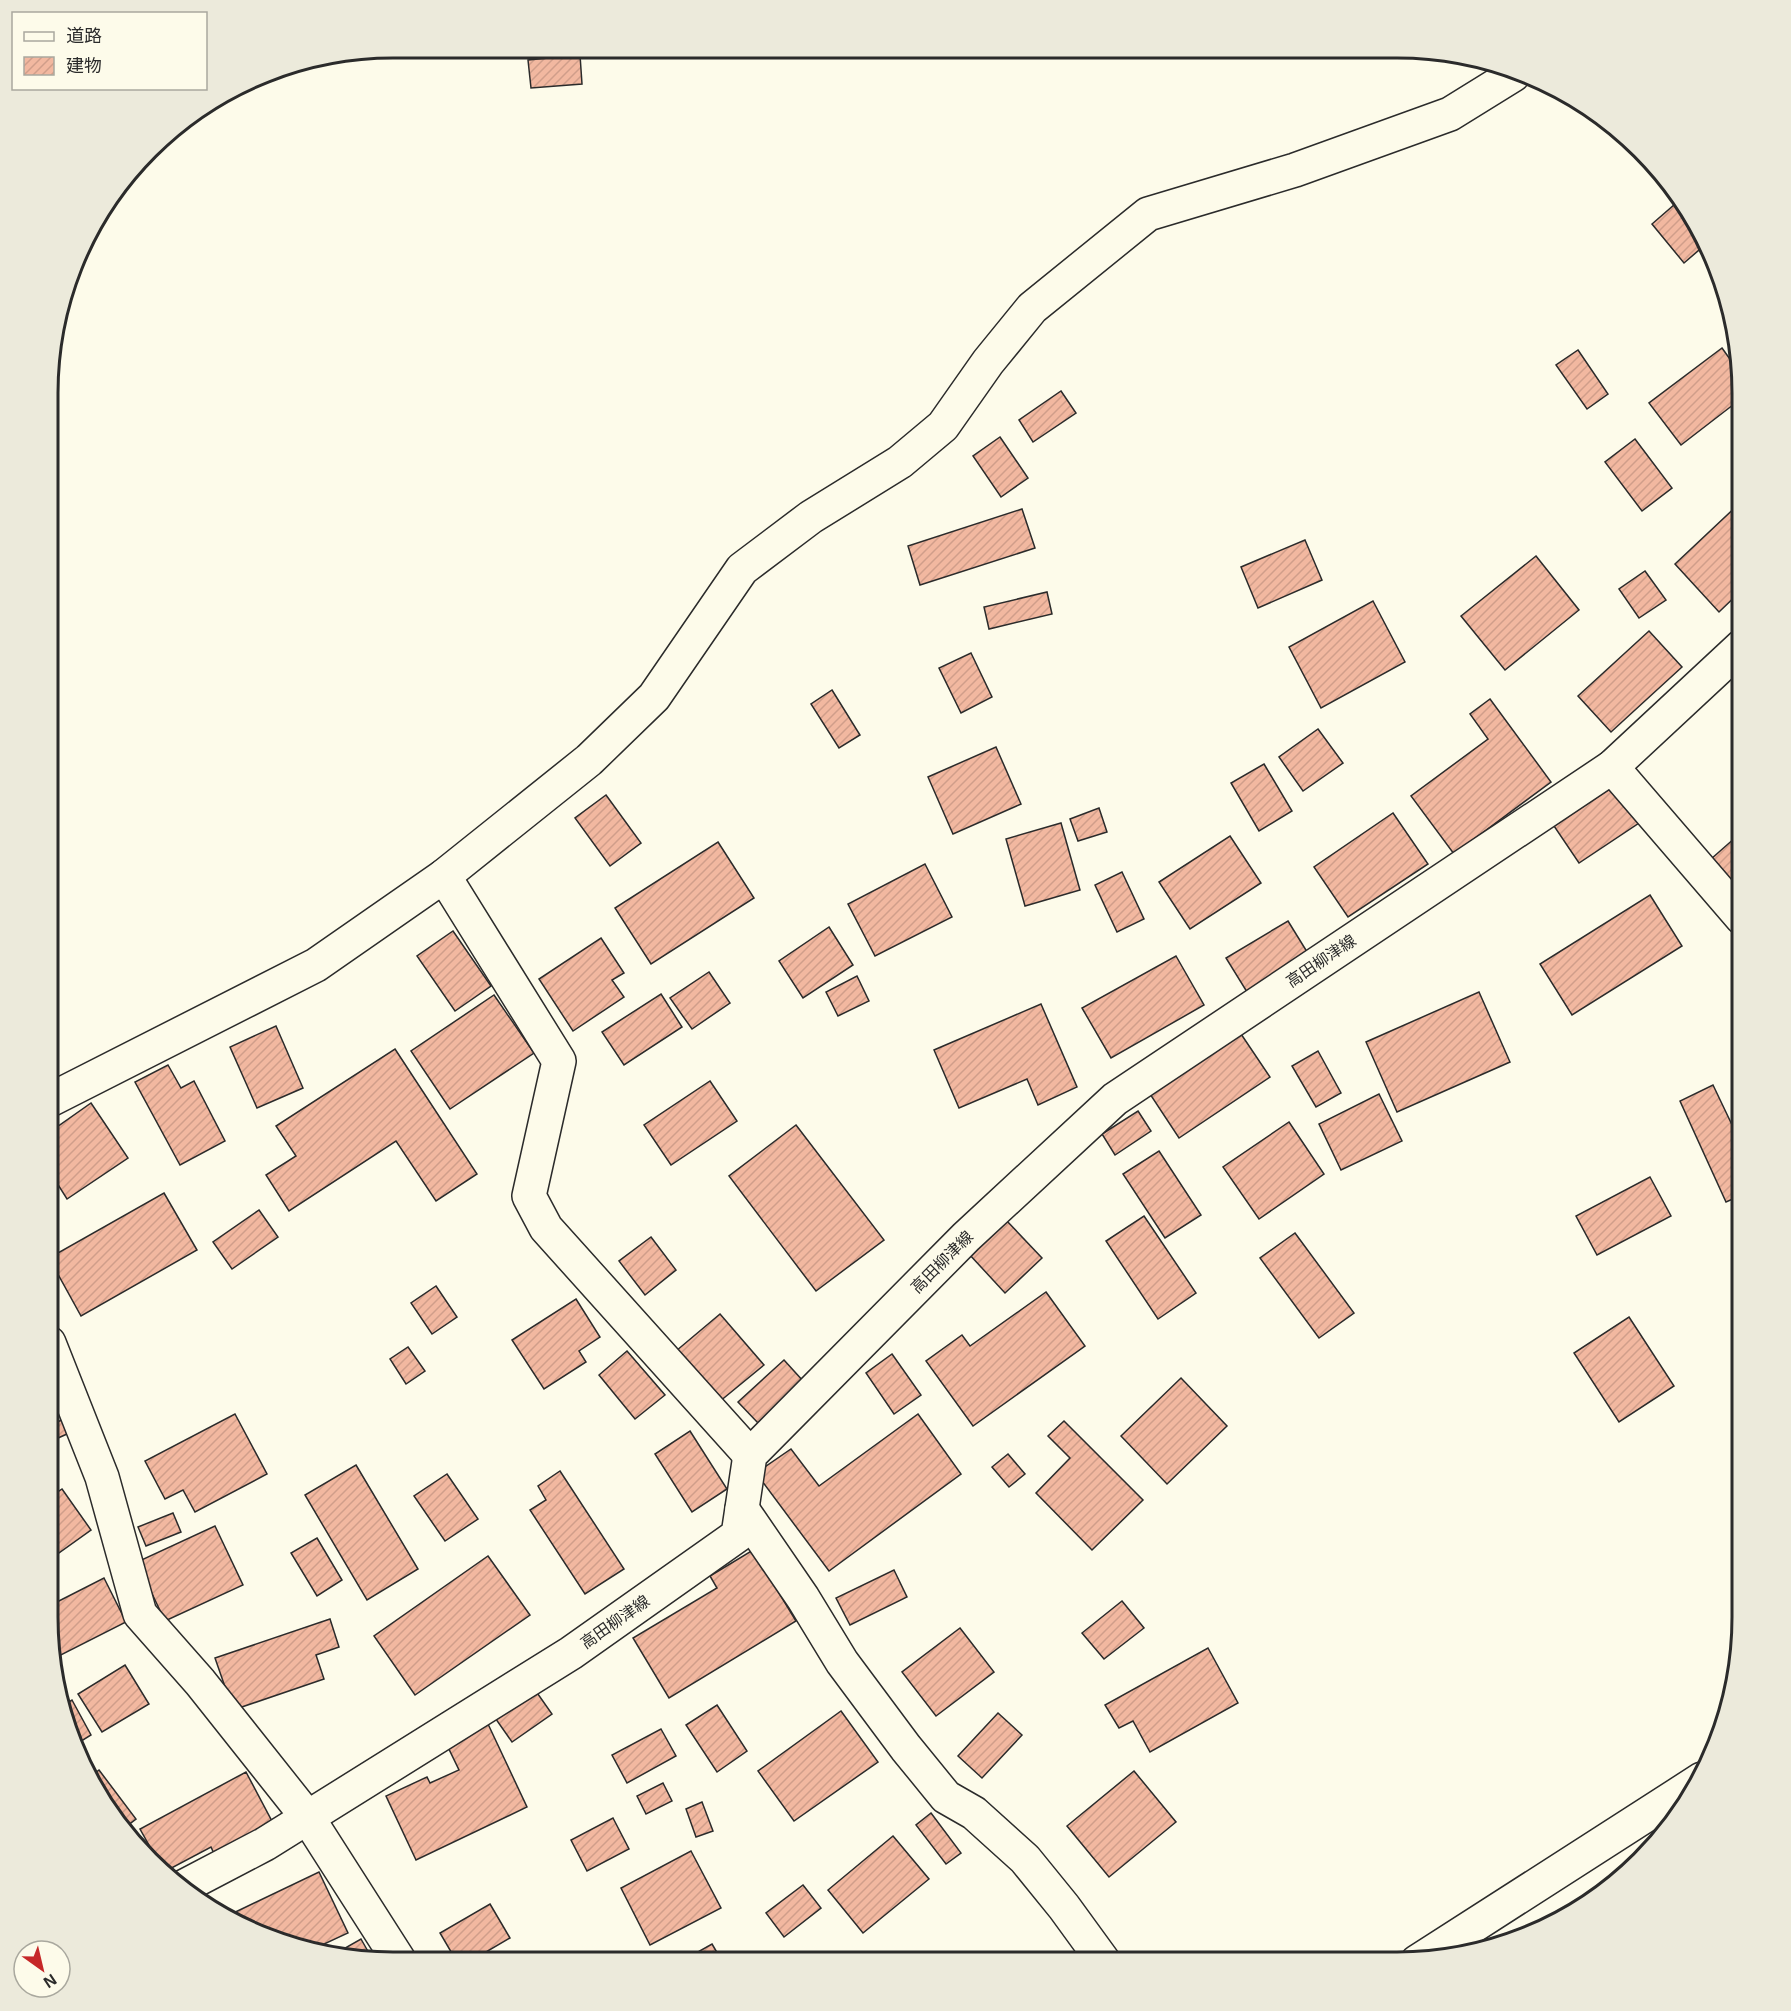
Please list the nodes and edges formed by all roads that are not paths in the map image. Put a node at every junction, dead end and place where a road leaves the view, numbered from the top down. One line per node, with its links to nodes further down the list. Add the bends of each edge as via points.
1 (1509, 78): 4 (street, via 1450,114 1295,170 1148,214 1032,308 943,426 900,462 811,517 742,569 654,697 589,760)
2 (1732, 654): 3 (street, 高田柳津線)
3 (1612, 767): 5 (street); 8 (street, 高田柳津線, via 1115,1099 966,1237)
4 (444, 876): 6 (street, via 316,965); 8 (street, via 559,1061 529,1196 546,1228)
5 (1732, 906)
6 (59, 1095)
7 (59, 1368): 11 (street, via 102,1477 140,1614 200,1682)
8 (750, 1455): 9 (street, 高田柳津線)
9 (742, 1509): 11 (street, 高田柳津線, via 738,1535 729,1542 572,1653); 15 (street, via 842,1662 906,1748 946,1797 974,1813 1025,1858)
10 (1685, 1790): 13 (street)
11 (308, 1818): 12 (street, 高田柳津線); 14 (street)
12 (190, 1883)
13 (1435, 1951)
14 (394, 1952)
15 (1097, 1952)

